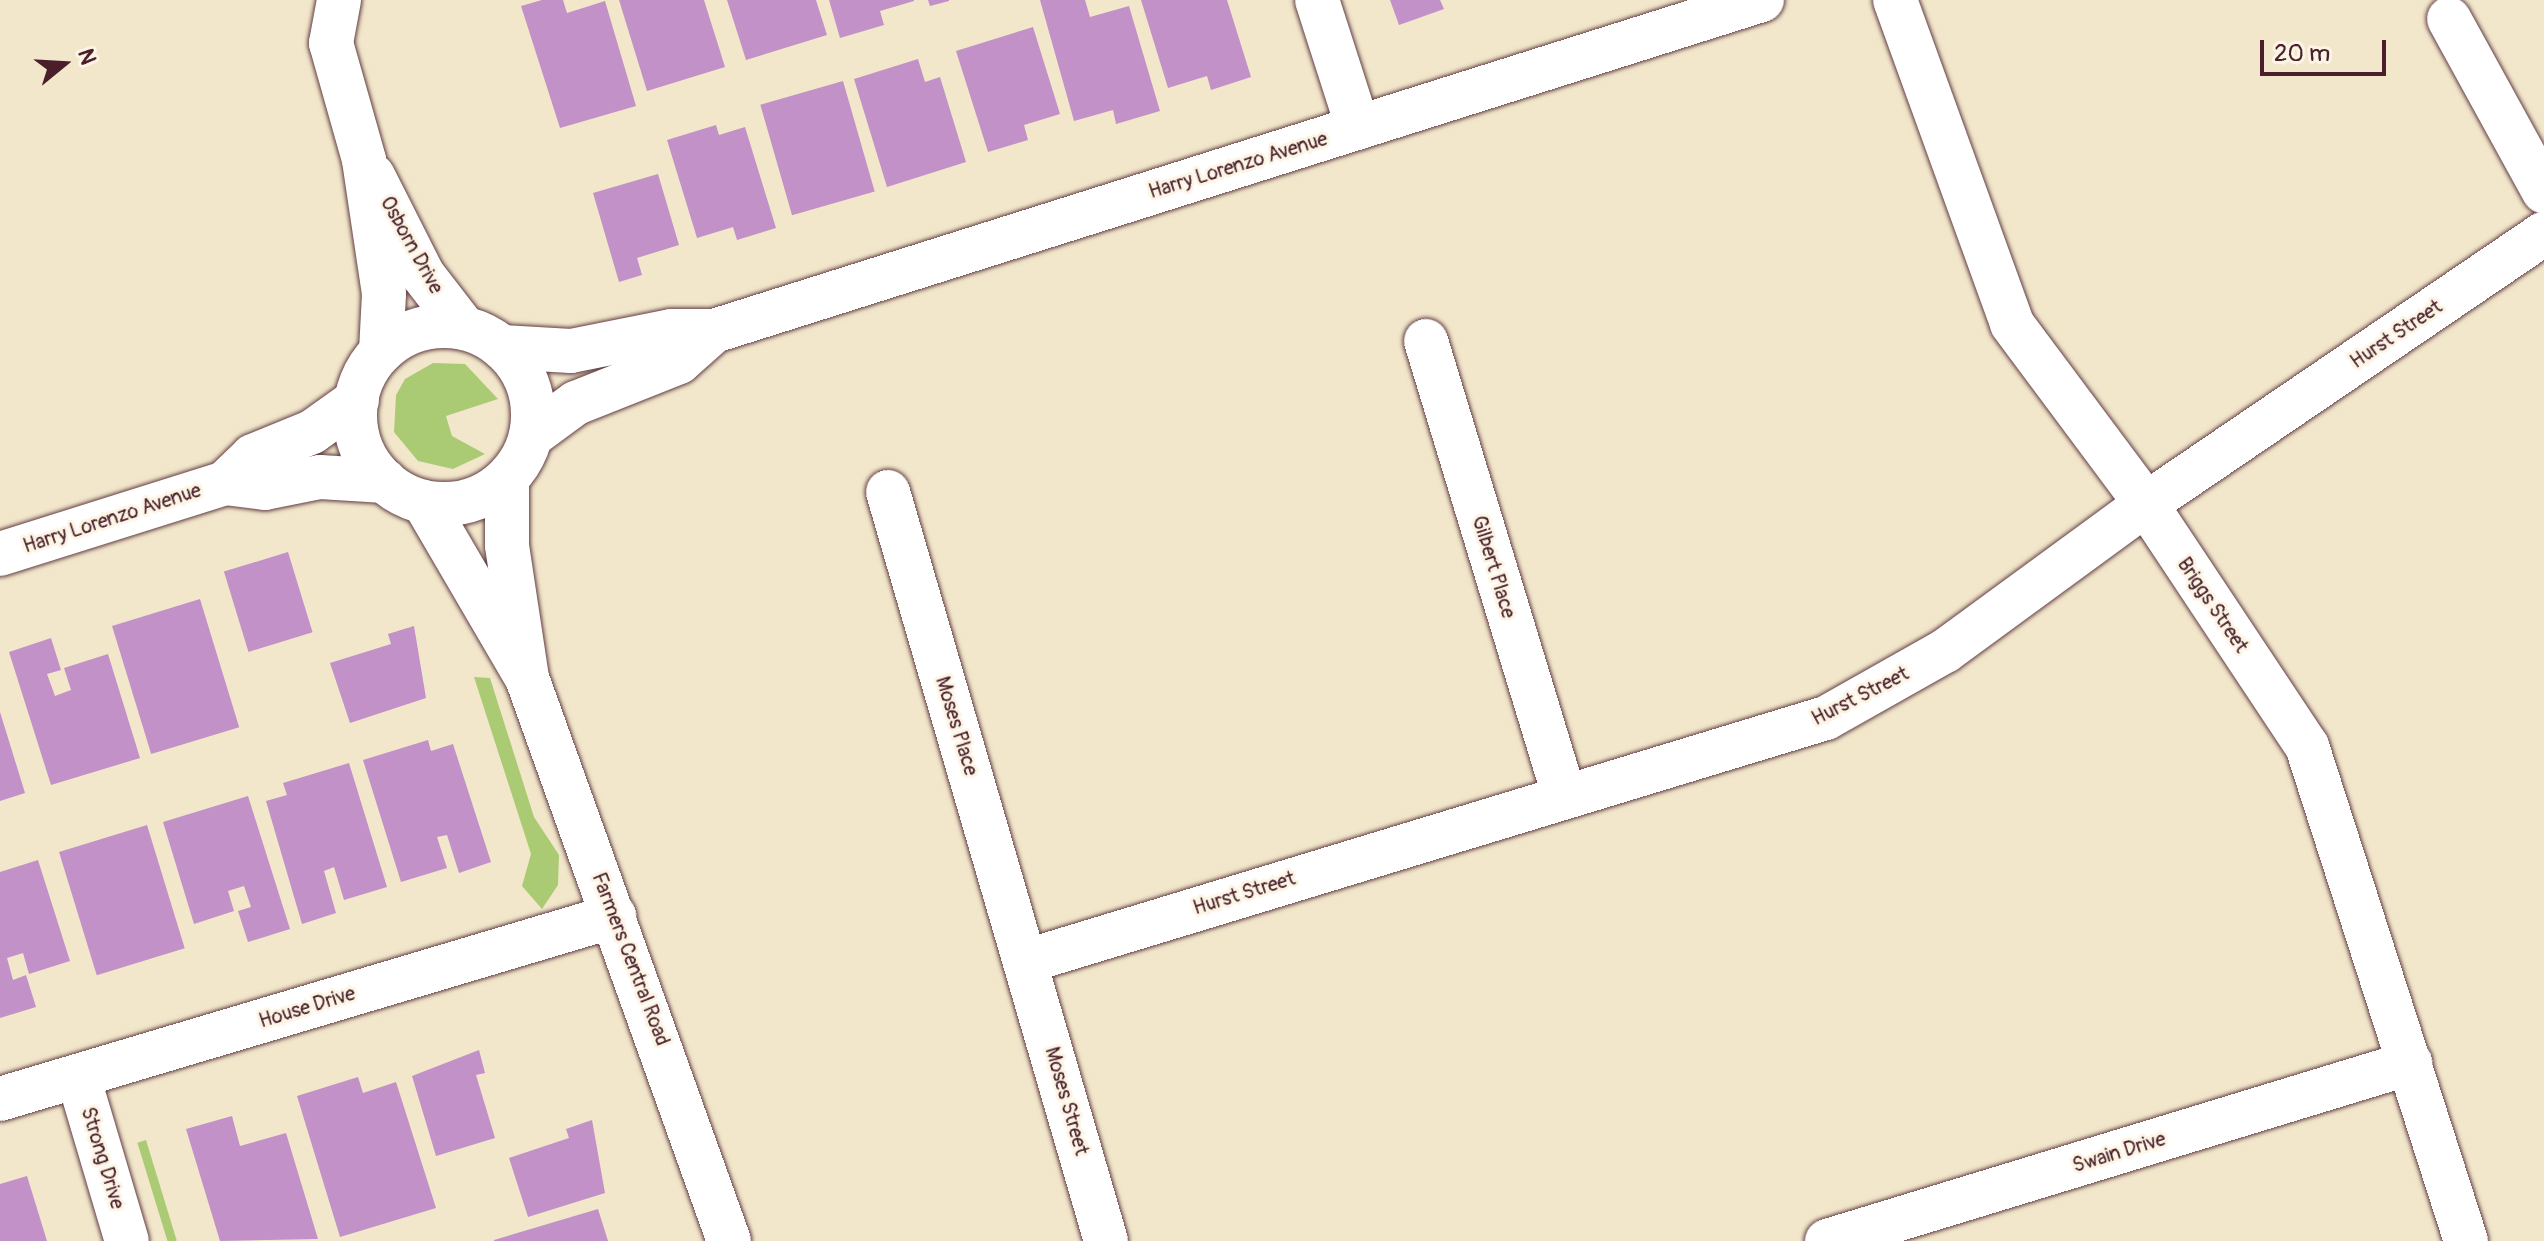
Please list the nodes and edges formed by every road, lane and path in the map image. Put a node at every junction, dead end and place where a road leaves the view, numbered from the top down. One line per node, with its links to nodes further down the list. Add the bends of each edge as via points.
1 (339, 0): 7 (street, Osborn Drive, via 331,43)
2 (1317, 0): 6 (street)
3 (1762, 0): 6 (street, Harry Lorenzo Avenue)
4 (1895, 0): 22 (street, Briggs Street, via 2012,324)
5 (2449, 19): 8 (street)
6 (1358, 128): 11 (street, Harry Lorenzo Avenue)
7 (364, 160): 10 (street, Osborn Drive, via 423,275); 14 (street, Osborn Drive, via 384,294)
8 (2544, 192)
9 (2544, 234): 22 (street, Hurst Street)
10 (464, 328): 13 (street); 14 (street, via 418,330)
11 (714, 331): 13 (street, Harry Lorenzo Avenue, via 671,331 571,351); 16 (street, Harry Lorenzo Avenue, via 679,362 576,403)
12 (1426, 341): 25 (street, Gilbert Place)
13 (502, 347): 16 (street, via 528,385)
14 (381, 352): 15 (street)
15 (357, 400): 18 (street, via 358,439); 19 (street, Harry Lorenzo Avenue, via 312,432 253,456)
16 (531, 436): 17 (street)
17 (507, 479): 21 (street, via 457,504); 24 (street, Farmers Central Road, via 507,545)
18 (385, 481): 19 (street, Harry Lorenzo Avenue, via 320,477 265,488); 21 (street)
19 (225, 483): 23 (street, Harry Lorenzo Avenue)
20 (888, 492): 27 (street, Moses Place)
21 (424, 502): 24 (street, Farmers Central Road)
22 (2146, 504): 25 (street, Hurst Street, via 1945,651 1826,718); 28 (street, Briggs Street, via 2307,746)
23 (0, 554)
24 (527, 678): 26 (street, Farmers Central Road)
25 (1563, 792): 27 (street, Hurst Street)
26 (614, 916): 29 (street, House Drive); 32 (street, Farmers Central Road)
27 (1027, 961): 33 (street, Moses Street)
28 (2410, 1063): 34 (street, Swain Drive); 35 (street, Briggs Street)
29 (78, 1076): 30 (street, House Drive); 31 (street, Strong Drive)
30 (0, 1099)
31 (127, 1241)
32 (729, 1241)
33 (1106, 1241)
34 (1827, 1241)
35 (2466, 1241)

